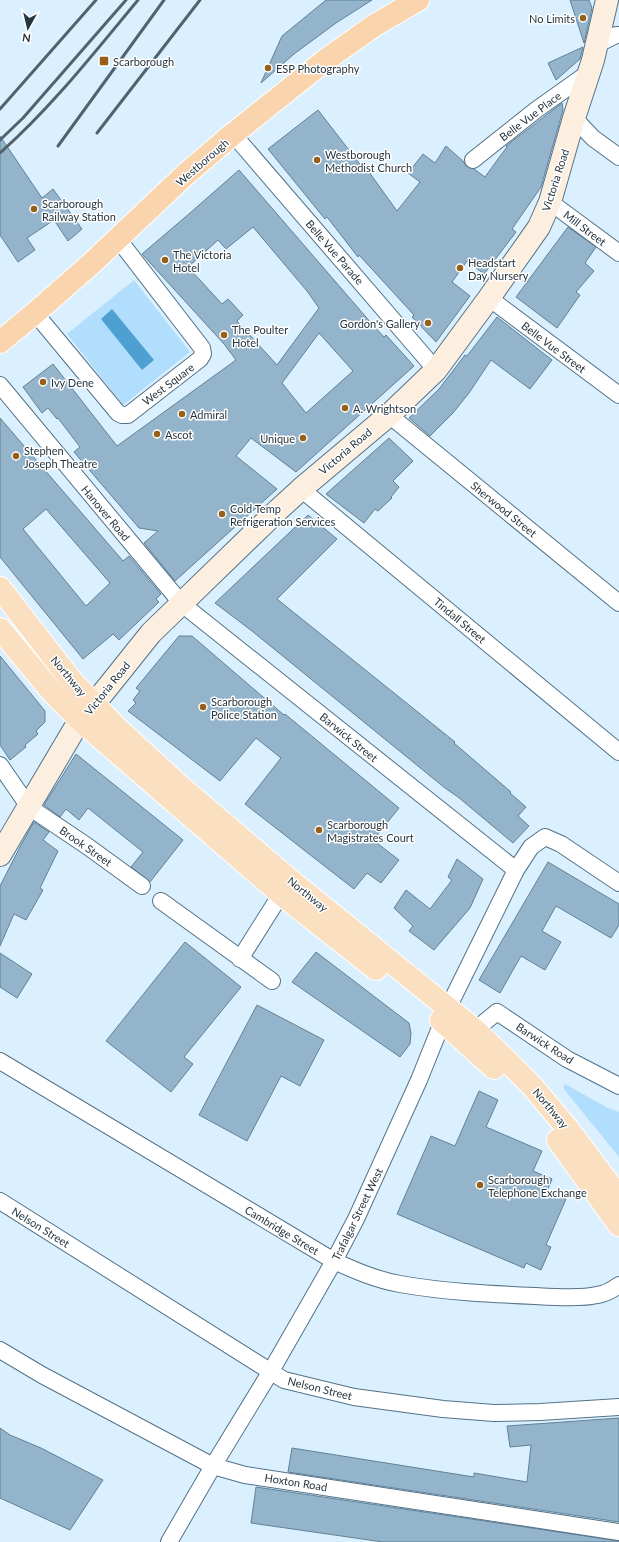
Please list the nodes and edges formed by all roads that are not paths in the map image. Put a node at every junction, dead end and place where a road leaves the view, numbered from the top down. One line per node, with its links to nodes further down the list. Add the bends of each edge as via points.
1 (418, 0): 7 (highway, Westborough, via 375,25 327,59)
2 (607, 0): 4 (main road, Victoria Road)
3 (619, 35): 4 (street)
4 (596, 45): 5 (main road, Victoria Road)
5 (588, 73): 6 (main road, Victoria Road); 9 (street, Belle Vue Place)
6 (574, 118): 8 (street, via 593,138); 10 (main road, Victoria Road)
7 (234, 134): 11 (highway, Westborough); 16 (street, Belle Vue Parade)
8 (619, 157)
9 (473, 160)
10 (550, 202): 12 (street, Mill Street); 13 (main road, Victoria Road, via 539,227)
11 (118, 239): 14 (highway, Westborough); 14 (street, West Square, via 202,348 203,354 200,359 128,415 122,415)
12 (619, 253)
13 (489, 298): 16 (main road, Victoria Road); 18 (street, Belle Vue Street)
14 (35, 313): 15 (highway, Westborough)
15 (0, 342)
16 (436, 370): 19 (main road, Victoria Road)
17 (0, 385): 23 (street, Hanover Road)
18 (619, 395)
19 (389, 415): 20 (main road, Victoria Road); 22 (street, Sherwood Street)
20 (301, 488): 23 (main road, Victoria Road); 26 (street, Tindall Street)
21 (0, 588): 25 (main road, Northway, via 71,680)
22 (619, 603)
23 (182, 604): 25 (main road, Victoria Road, via 151,633); 30 (street, Barwick Street)
24 (0, 629): 25 (main road, Northway, via 53,693)
25 (87, 713): 28 (main road, Victoria Road, via 75,728); 33 (main road, Northway)
26 (619, 752)
27 (0, 765): 28 (street)
28 (28, 807): 29 (main road, Victoria Road); 32 (street, Brook Street)
29 (0, 855)
30 (516, 870): 31 (street, Trafalgar Street West, via 531,847 545,837 561,844); 37 (street, Trafalgar Street West)
31 (619, 883)
32 (142, 886)
33 (286, 887): 35 (street); 37 (main road, Northway)
34 (161, 901): 35 (street)
35 (240, 959): 36 (street)
36 (272, 981)
37 (445, 1015): 38 (main road, Northway); 43 (main road, Northway, via 521,1095 557,1139); 44 (street, Trafalgar Street West, via 404,1115)
38 (475, 1030): 40 (street, Barwick Road, via 497,1012 567,1059); 41 (main road, Northway, via 532,1086)
39 (0, 1061): 44 (street, Cambridge Street)
40 (619, 1086)
41 (619, 1197)
42 (0, 1201): 47 (street, Nelson Street)
43 (619, 1225)
44 (334, 1261): 45 (street, Cambridge Street, via 371,1277 399,1284 487,1294 595,1296); 47 (street, Trafalgar Street West)
45 (619, 1285)
46 (0, 1350): 49 (street, Hoxton Road)
47 (271, 1371): 48 (street, Nelson Street, via 284,1380 314,1388 420,1407 494,1413); 49 (street, Trafalgar Street West)
48 (619, 1407)
49 (213, 1466): 50 (street, Hoxton Road, via 245,1475); 51 (street, Trafalgar Street West)
50 (619, 1532)
51 (169, 1542)

